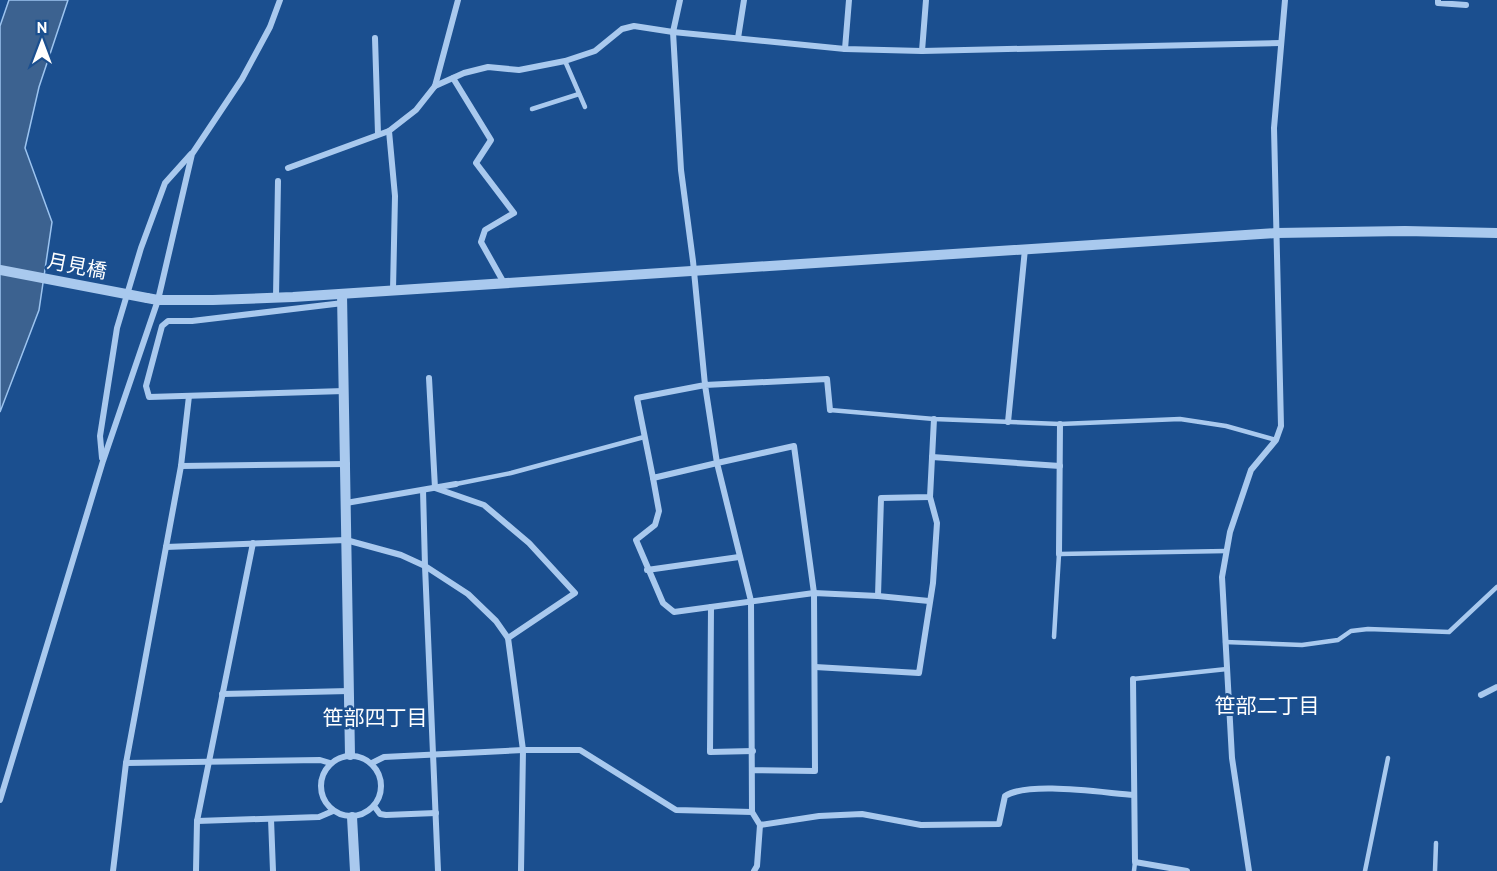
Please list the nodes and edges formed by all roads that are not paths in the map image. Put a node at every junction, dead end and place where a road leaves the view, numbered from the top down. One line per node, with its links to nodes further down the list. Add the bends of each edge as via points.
1 (280, 0): 24 (street, via 242,79)
2 (458, 0): 18 (street)
3 (680, 0): 10 (street)
4 (744, 0): 12 (street)
5 (849, 0): 14 (street)
6 (926, 0): 15 (street)
7 (1285, 0): 13 (street)
8 (1438, 0): 9 (street)
9 (1466, 5)
10 (673, 32): 12 (street); 16 (street, via 634,26 622,29 595,51); 31 (street, via 681,170)
11 (375, 38): 23 (street)
12 (738, 38): 14 (street)
13 (1281, 43): 15 (street); 27 (street, via 1274,128)
14 (845, 49): 15 (street)
15 (922, 51)
16 (565, 61): 17 (street, via 519,70 488,67); 19 (lane)
17 (453, 78): 18 (street); 32 (street, via 491,140 476,163 514,213 485,230 481,242)
18 (435, 86): 22 (street, via 416,110)
19 (579, 94): 20 (lane); 21 (lane)
20 (585, 107)
21 (532, 109)
22 (389, 131): 23 (street); 33 (street, via 395,196)
23 (378, 134): 25 (street)
24 (192, 154): 36 (street); 48 (street, via 165,183 117,328 100,436)
25 (288, 168)
26 (278, 181): 34 (street)
27 (1276, 233): 28 (street, 月見橋); 29 (street, 月見橋); 46 (street, via 1281,426)
28 (1497, 233)
29 (1025, 249): 31 (street, 月見橋); 43 (street)
30 (0, 270): 36 (street, 月見橋, bridge)
31 (694, 271): 32 (street, 月見橋); 38 (street)
32 (504, 283): 33 (street, 月見橋)
33 (393, 290): 35 (street, 月見橋)
34 (276, 297): 35 (street, 月見橋); 36 (street, 月見橋)
35 (343, 298): 39 (street); 40 (street, via 192,321 168,321 162,326 146,386 149,397)
36 (153, 299): 48 (street)
37 (429, 378): 55 (street)
38 (705, 385): 41 (street, via 826,378); 45 (street, via 637,398); 49 (street)
39 (345, 391): 40 (street); 50 (street)
40 (189, 396): 52 (street)
41 (830, 410): 42 (lane)
42 (934, 419): 43 (lane); 47 (street)
43 (1008, 422): 44 (lane)
44 (1060, 424): 46 (lane, via 1180,419); 51 (street)
45 (644, 437): 53 (street); 54 (lane)
46 (1276, 440): 62 (street, via 1251,470)
47 (932, 457): 51 (street); 57 (street)
48 (103, 461): 94 (street)
49 (717, 463): 53 (street); 64 (street); 68 (street, via 794,446)
50 (347, 464): 52 (street); 58 (street)
51 (1060, 465): 63 (street)
52 (181, 466): 61 (street)
53 (653, 478): 66 (street, via 659,511 655,525 636,540)
54 (456, 484): 55 (street)
55 (435, 488): 56 (street); 74 (street, via 484,505 529,543 575,593)
56 (423, 490): 58 (street); 65 (street)
57 (930, 496): 69 (street, via 881,498); 71 (street, via 937,523)
58 (346, 503): 59 (street)
59 (346, 540): 60 (street); 65 (street); 80 (street)
60 (253, 543): 61 (street); 81 (street)
61 (166, 547): 89 (street)
62 (1227, 551): 63 (lane); 75 (street, via 1222,577)
63 (1059, 554): 73 (lane)
64 (739, 557): 66 (street); 70 (street)
65 (425, 566): 74 (street, via 468,594); 86 (street)
66 (647, 570): 72 (street, via 663,603 674,612)
67 (1497, 587): 75 (lane, via 1449,632 1368,629 1351,631 1338,640 1302,645)
68 (814, 593): 69 (street); 70 (street); 76 (street)
69 (878, 596): 71 (street)
70 (751, 601): 72 (street); 84 (street)
71 (929, 601): 76 (street, via 919,673)
72 (711, 607): 84 (street, via 710,752)
73 (1054, 637)
74 (508, 638): 83 (street)
75 (1225, 642): 77 (street)
76 (815, 667): 92 (street, via 815,771)
77 (1227, 669): 78 (lane); 114 (street, via 1232,758)
78 (1133, 679): 93 (street)
79 (1497, 687): 82 (street)
80 (349, 691): 81 (street); 85 (street)
81 (222, 694): 88 (street)
82 (1481, 695)
83 (523, 750): 86 (street); 97 (street, via 580,750 676,810); 110 (street)
84 (753, 751): 92 (street)
85 (350, 755): 90 (street); 91 (street)
86 (434, 755): 91 (street, via 384,757); 98 (street)
87 (1388, 758): 115 (lane)
88 (210, 762): 89 (street); 90 (street); 101 (street)
89 (126, 763): 105 (street)
90 (330, 763): 96 (street, via 321,775 322,797)
91 (372, 763): 95 (street, via 380,779 379,798)
92 (753, 770): 97 (street)
93 (1134, 795): 102 (street, via 1034,788 1014,791 1005,796 999,824 921,825 862,814); 104 (street)
94 (0, 800)
95 (374, 806): 98 (street, via 386,815); 99 (street)
96 (333, 811): 99 (street); 100 (street, via 319,818)
97 (752, 812): 102 (street)
98 (435, 813): 109 (street)
99 (352, 817): 108 (street)
100 (271, 819): 101 (street); 107 (street)
101 (197, 821): 106 (street)
102 (760, 825): 111 (street)
103 (1436, 843): 116 (lane)
104 (1135, 862): 112 (lane); 113 (street)
105 (113, 871)
106 (196, 871)
107 (273, 871)
108 (355, 871)
109 (438, 871)
110 (521, 871)
111 (754, 871)
112 (1134, 871)
113 (1188, 871)
114 (1249, 871)
115 (1365, 871)
116 (1435, 871)

